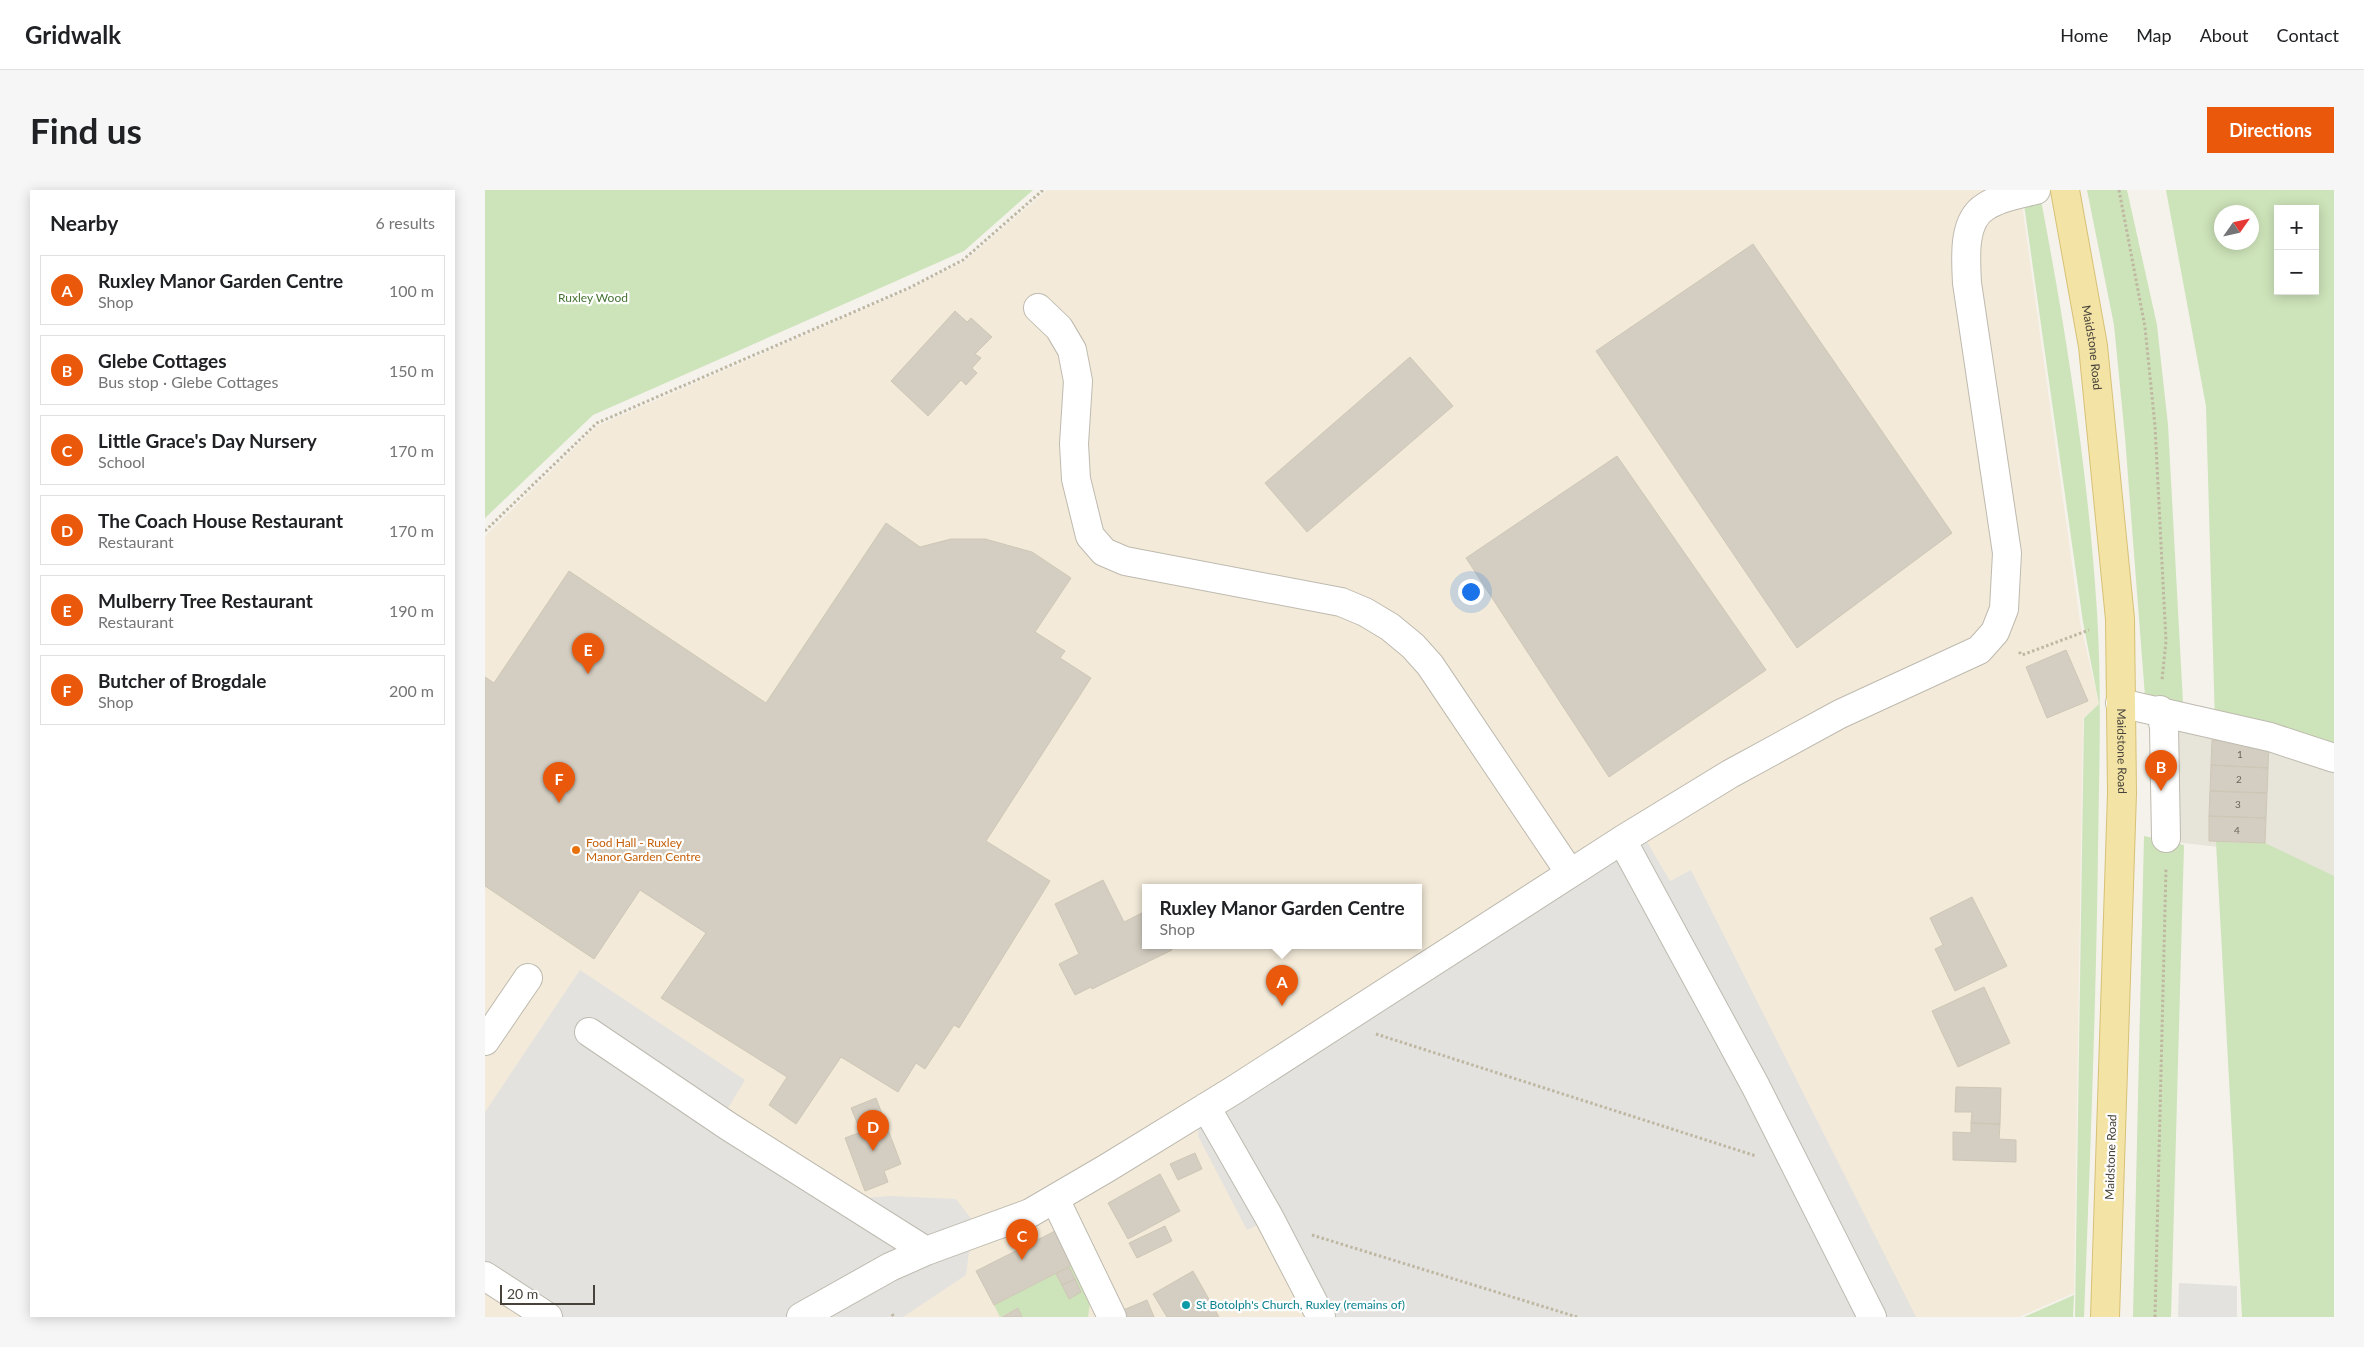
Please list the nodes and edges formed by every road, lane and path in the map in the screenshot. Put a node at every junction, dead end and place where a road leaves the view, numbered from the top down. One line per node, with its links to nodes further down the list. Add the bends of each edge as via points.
1 (1043, 190): 6 (path, via 963,260 909,288 597,423)
2 (2036, 190): 8 (street, via 1983,207 1970,226 1965,250 2007,553 2004,609)
3 (2065, 190): 7 (main road, Maidstone Road, via 2093,346)
4 (2119, 190): 10 (path, via 2145,327 2155,426 2166,641)
5 (1038, 308): 14 (street, via 1059,328 1072,350 1078,382 1074,444 1076,479 1090,536 1104,552 1125,561 1341,602 1391,627 1413,646 1448,689)
6 (485, 531)
7 (2120, 619): 8 (path, via 2022,655); 9 (main road, Maidstone Road)
8 (1995, 632): 13 (street, via 1979,650 1787,742)
9 (2121, 703): 10 (street); 31 (main road, Maidstone Road, via 2119,938)
10 (2160, 710): 11 (street, via 2270,737); 12 (street, via 2164,727)
11 (2334, 758)
12 (2166, 838): 32 (path)
13 (1622, 840): 14 (street); 20 (street)
14 (1570, 873): 16 (street)
15 (528, 978): 18 (street)
16 (1346, 1017): 19 (street); 20 (path, via 1353,1027)
17 (589, 1032): 23 (street, via 728,1126)
18 (485, 1041)
19 (1206, 1107): 21 (street); 22 (street)
20 (1797, 1169): 30 (street)
21 (1055, 1198): 23 (street, via 1029,1213); 27 (street)
22 (1272, 1222): 28 (street); 29 (path)
23 (926, 1251): 26 (street, via 890,1267)
24 (485, 1276): 25 (street)
25 (548, 1317)
26 (801, 1317)
27 (1112, 1317)
28 (1321, 1317)
29 (1577, 1317)
30 (1873, 1317)
31 (2105, 1317)
32 (2155, 1317)

